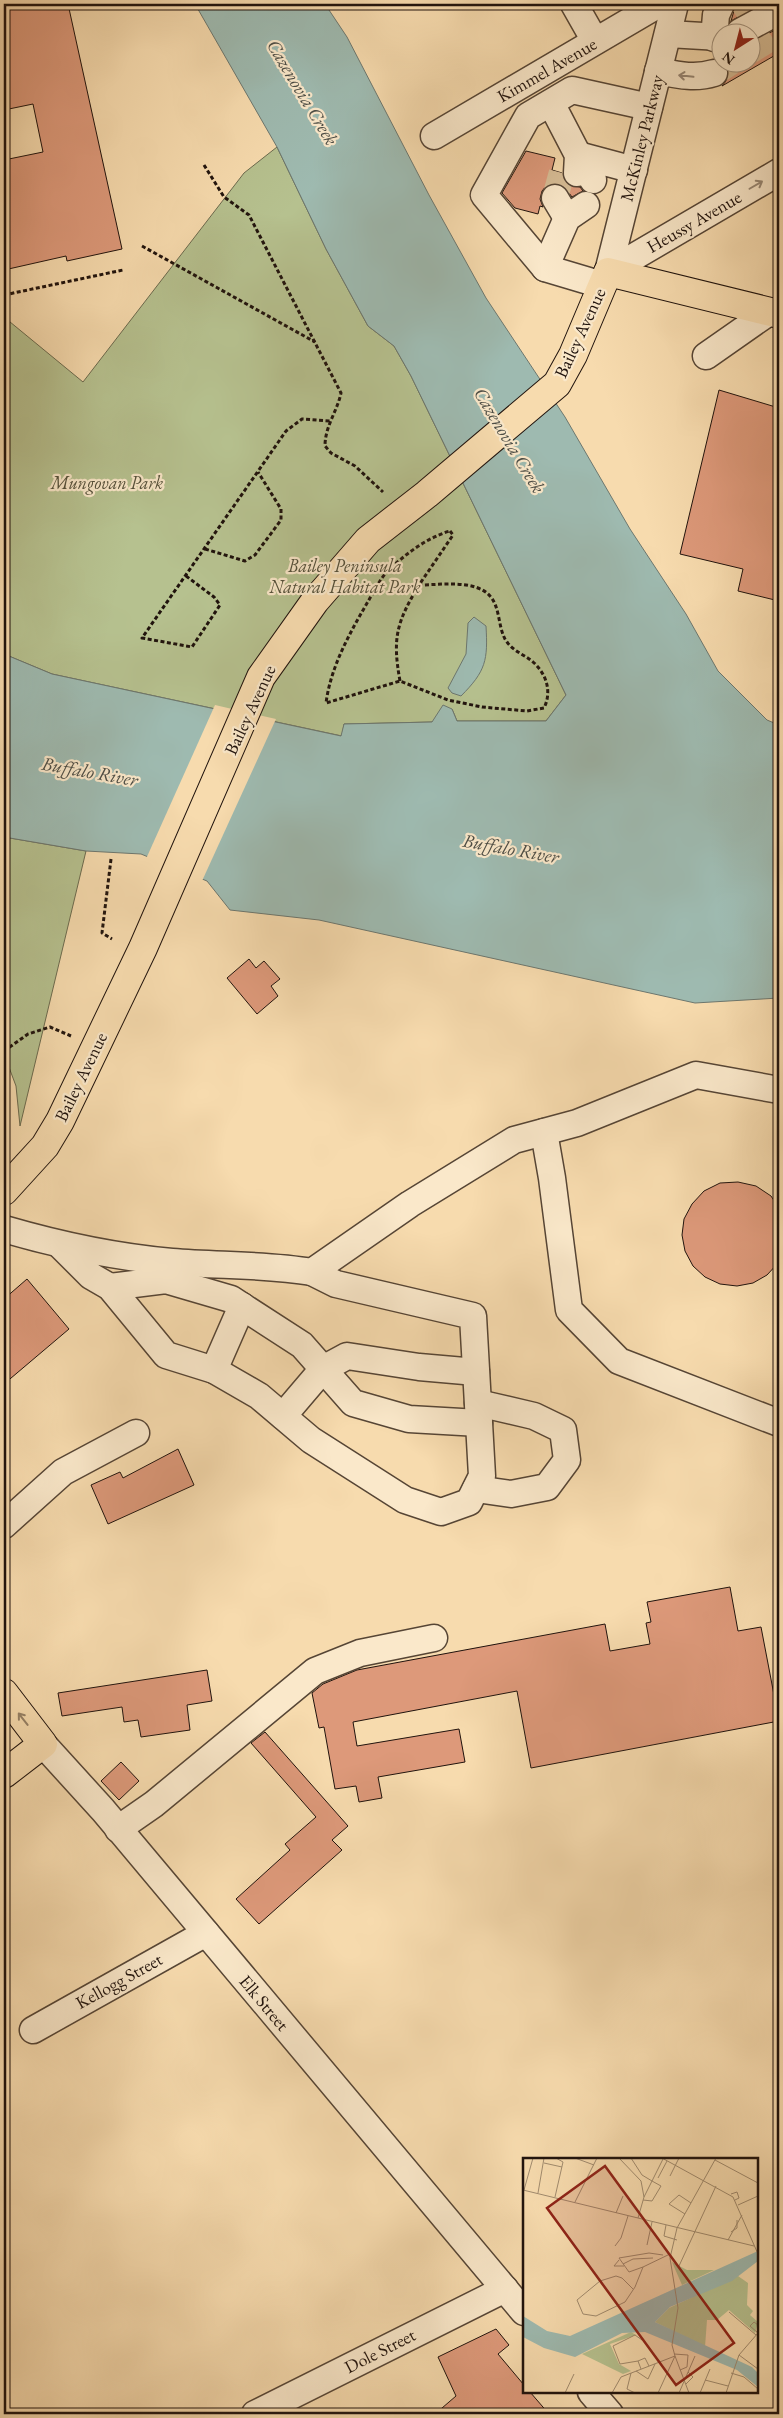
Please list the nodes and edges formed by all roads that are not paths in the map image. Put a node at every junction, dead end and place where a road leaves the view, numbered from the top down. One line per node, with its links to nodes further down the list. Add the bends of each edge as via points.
1 (574, 4): 10 (street)
2 (659, 4): 10 (street, Kimmel Avenue)
3 (675, 4): 8 (street, McKinley Parkway)
4 (721, 4): 6 (street)
5 (779, 11): 7 (street)
6 (716, 22)
7 (756, 22)
8 (668, 34): 9 (street); 11 (street, McKinley Parkway)
9 (710, 37)
10 (595, 41): 15 (street, Kimmel Avenue)
11 (658, 71): 12 (street, one-way to 11, via 690,77); 14 (street, McKinley Parkway)
12 (714, 73)
13 (551, 103): 14 (street, via 572,90); 16 (street, via 577,171); 19 (street, via 528,116 484,195)
14 (650, 107): 16 (street, McKinley Parkway)
15 (434, 136)
16 (634, 170): 20 (street, McKinley Parkway)
17 (779, 172): 20 (street, Heussy Avenue, one-way to 17)
18 (570, 206): 19 (street)
19 (545, 268): 20 (street)
20 (605, 278): 21 (main road, Bailey Avenue); 25 (main road, Bailey Avenue, via 573,355 557,384 368,540 315,601 261,677 175,875 60,1121 45,1146)
21 (774, 313): 22 (street)
22 (706, 356)
23 (779, 1090): 24 (street, via 696,1075 577,1123)
24 (544, 1132): 28 (street, via 514,1140 410,1204); 36 (street, via 569,1310 619,1361)
25 (4, 1191)
26 (4, 1229): 27 (street)
27 (61, 1246): 28 (street, via 171,1262); 29 (street, via 91,1276)
28 (312, 1272): 33 (street, via 336,1284 473,1316)
29 (110, 1287): 30 (street, via 166,1280 231,1299); 32 (street, via 166,1355)
30 (242, 1306): 31 (street, via 302,1345); 32 (street)
31 (323, 1369): 33 (street, via 347,1356); 34 (street, via 353,1403 409,1419); 35 (street)
32 (214, 1370): 35 (street, via 259,1396)
33 (476, 1372): 34 (street)
34 (479, 1413): 38 (street, via 482,1476); 38 (street, via 534,1416 563,1430 566,1460 547,1487 510,1494)
35 (283, 1416): 38 (street, via 311,1440 405,1500 441,1512 470,1502)
36 (779, 1423)
37 (136, 1433): 39 (street, via 63,1472)
38 (476, 1489)
39 (4, 1525)
40 (434, 1638): 44 (street, via 360,1653 315,1671 154,1804)
41 (4, 1694): 42 (main road, Elk Street, one-way to 41)
42 (43, 1744): 43 (main road); 44 (street, Elk Street)
43 (4, 1774)
44 (118, 1828): 45 (street, Elk Street)
45 (206, 1933): 46 (street, Kellogg Street); 47 (street, Elk Street)
46 (33, 2030)
47 (504, 2289): 48 (street, Elk Street); 50 (street, Dole Street)
48 (523, 2311)
49 (592, 2393): 51 (street)
50 (255, 2414)
51 (610, 2414)

